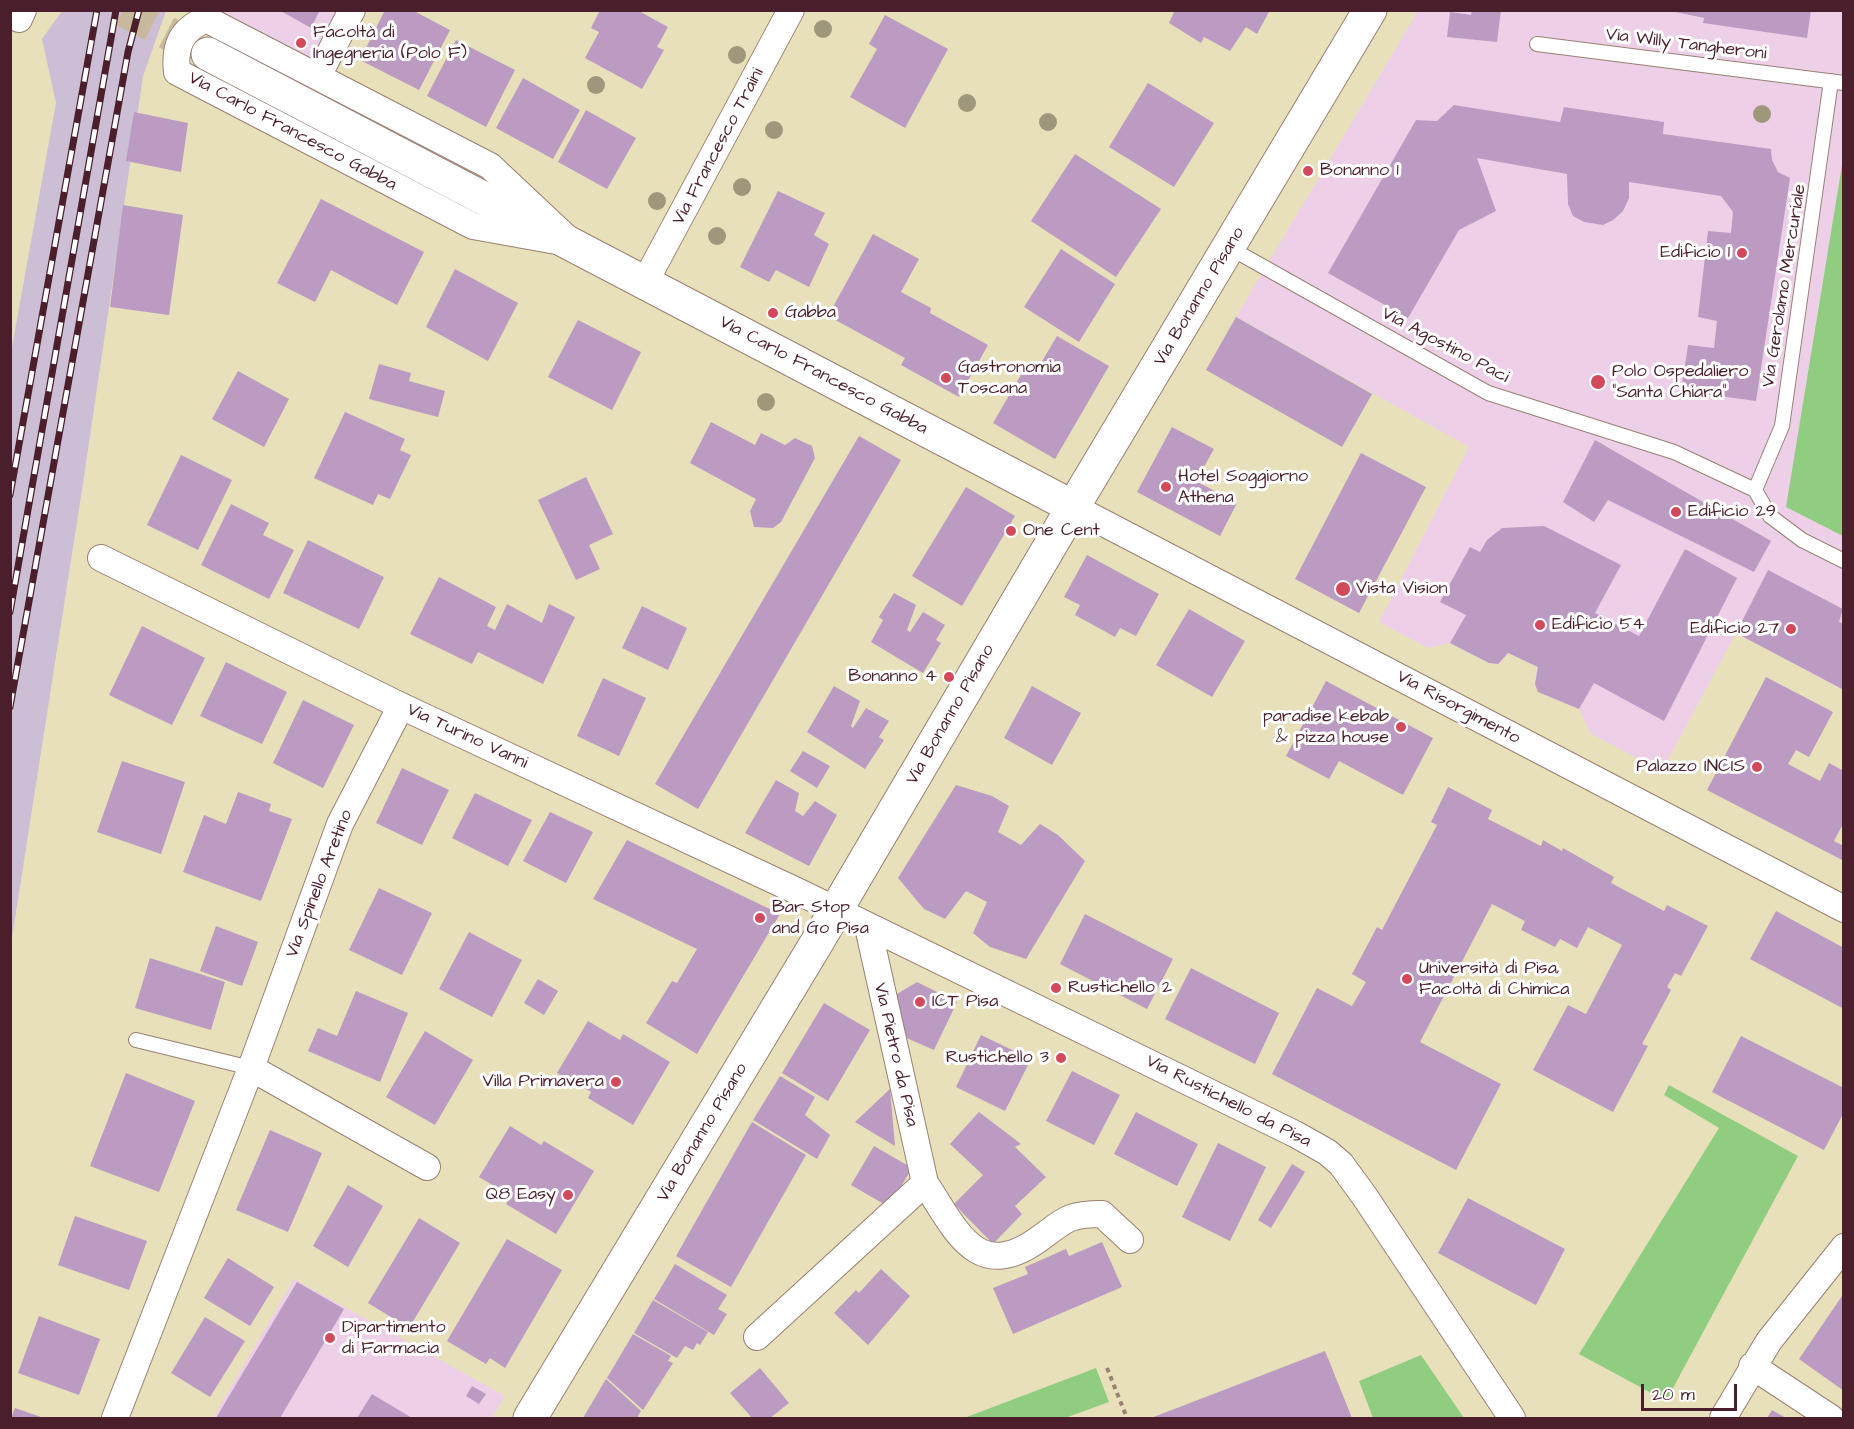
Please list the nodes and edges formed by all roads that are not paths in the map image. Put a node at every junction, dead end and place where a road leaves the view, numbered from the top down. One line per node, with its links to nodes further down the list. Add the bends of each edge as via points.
1 (352, 10): 6 (street)
2 (791, 10): 10 (street, Via Francesco Traini)
3 (1370, 10): 9 (main road, Via Bonanno Pisano)
4 (1537, 44): 7 (lane, Via Willy Tangheroni)
5 (208, 54): 8 (main road, Via Carlo Francesco Gabba)
6 (318, 76): 8 (street, Via Carlo Francesco Gabba, via 490,166); 8 (street, Via Carlo Francesco Gabba, via 206,19 191,25 180,39 176,60 177,72 473,226)
7 (1837, 82): 11 (lane, Via Gerolamo Mercuriale, via 1782,426)
8 (573, 243): 10 (main road, Via Carlo Francesco Gabba)
9 (1230, 248): 11 (lane, Via Agostino Paci, via 1488,393 1674,452); 12 (main road, Via Bonanno Pisano)
10 (645, 282): 12 (main road, Via Carlo Francesco Gabba)
11 (1755, 490): 14 (lane, via 1770,516 1802,540)
12 (1073, 507): 16 (street, Via Risorgimento); 17 (main road, Via Bonanno Pisano)
13 (101, 558): 15 (street, Via Turino Vanni)
14 (1844, 561)
15 (401, 706): 17 (street, Via Turino Vanni); 20 (street, Via Spinello Aretino, via 340,824)
16 (1844, 909)
17 (836, 911): 18 (street, Via Rustichello da Pisa); 28 (main road, Via Bonanno Pisano)
18 (868, 927): 22 (street, Via Pietro da Pisa); 29 (street, Via Rustichello da Pisa, via 1134,1054 1326,1152 1341,1164 1365,1197)
19 (136, 1040): 20 (lane)
20 (251, 1068): 21 (street); 27 (street, Via Spinello Aretino)
21 (428, 1167)
22 (925, 1183): 23 (street, Via Pietro da Pisa, via 956,1230 986,1256 1009,1256 1076,1215 1102,1214); 25 (street)
23 (1130, 1240)
24 (1844, 1247): 26 (street)
25 (757, 1337)
26 (1752, 1366): 30 (street); 31 (street)
27 (115, 1419)
28 (530, 1419)
29 (1512, 1419)
30 (1724, 1419)
31 (1831, 1419)

